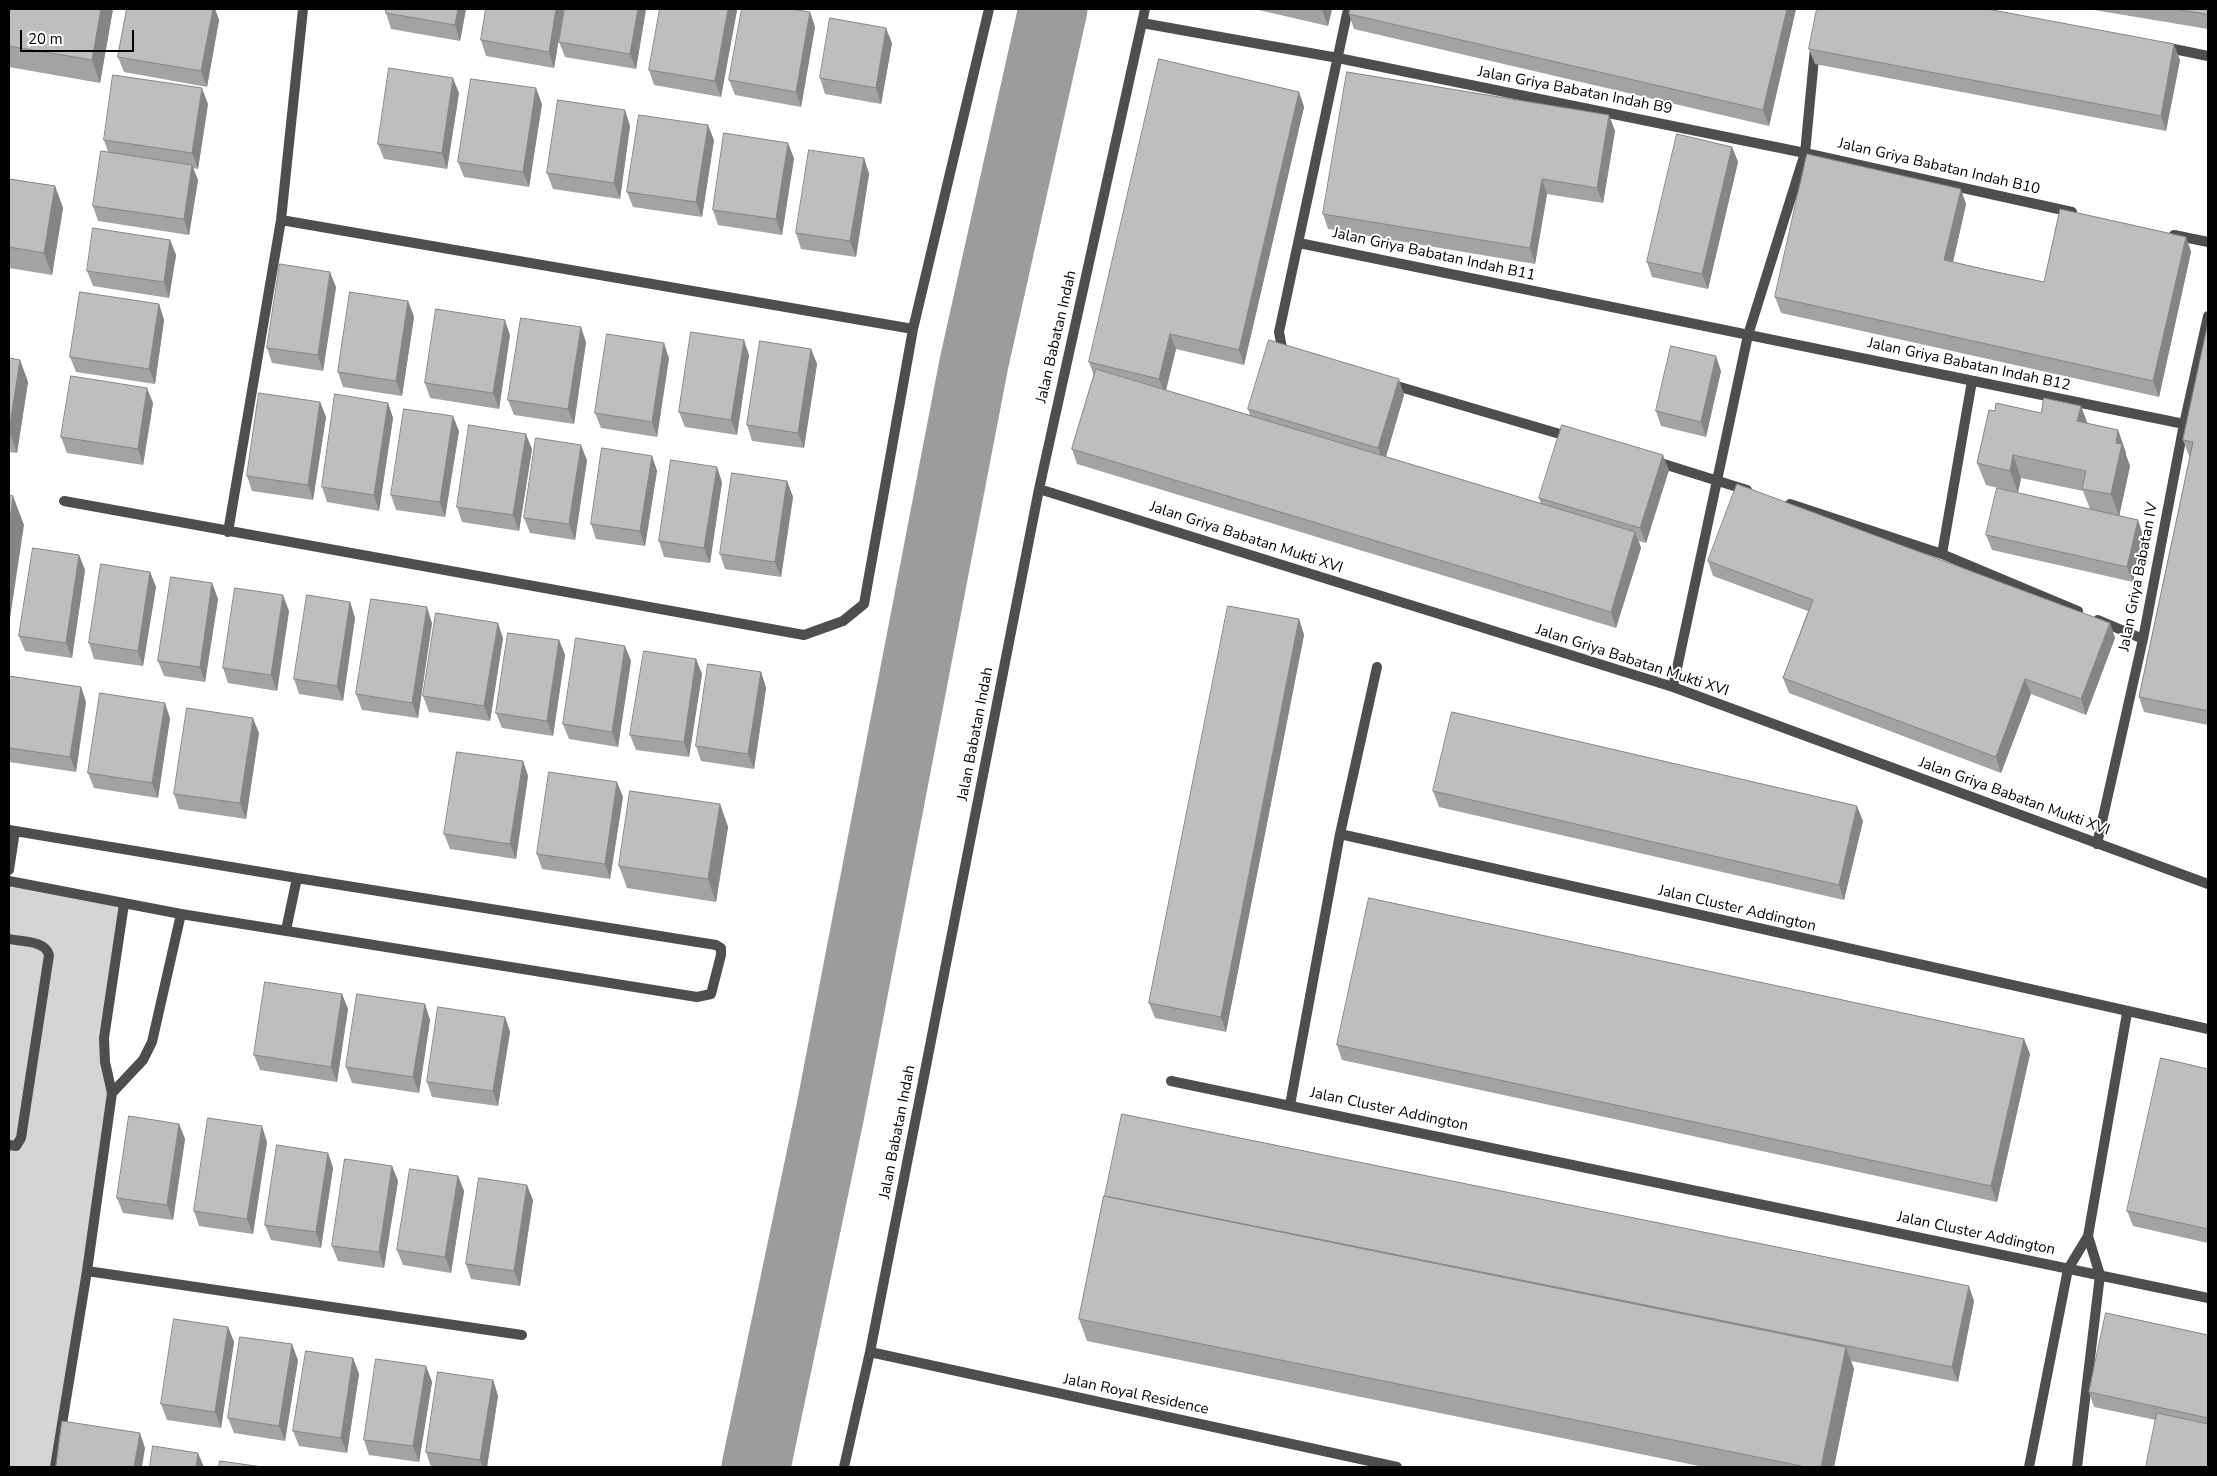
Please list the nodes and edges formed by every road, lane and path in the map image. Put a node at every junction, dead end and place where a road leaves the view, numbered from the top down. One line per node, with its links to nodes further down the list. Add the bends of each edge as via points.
1 (304, 9): 12 (street)
2 (989, 9): 17 (street)
3 (1145, 9): 5 (street, Jalan Babatan Indah)
4 (1348, 9): 9 (street)
5 (1142, 23): 9 (street, Jalan Griya Babatan Indah B9); 26 (street, Jalan Babatan Indah)
6 (1816, 38): 10 (street)
7 (2151, 45): 8 (street)
8 (2208, 56)
9 (1338, 58): 10 (street, Jalan Griya Babatan Indah B9); 15 (street)
10 (1805, 153): 11 (street, Jalan Griya Babatan Indah B10); 18 (street)
11 (2084, 215)
12 (281, 220): 17 (street); 30 (street)
13 (2160, 232): 14 (street)
14 (2208, 242)
15 (1299, 243): 18 (street, Jalan Griya Babatan Indah B11); 19 (street, via 1279,332 1282,348)
16 (2208, 316): 22 (street, Jalan Griya Babatan IV)
17 (913, 329): 30 (street, via 864,604 843,621 804,635)
18 (1748, 335): 21 (street, Jalan Griya Babatan Indah B12); 25 (street)
19 (1295, 356)
20 (1380, 381): 23 (street)
21 (1972, 381): 22 (street, Jalan Griya Babatan Indah B12); 31 (street)
22 (2184, 424): 32 (street, Jalan Griya Babatan IV)
23 (1577, 439)
24 (1642, 458): 25 (street)
25 (1718, 480): 27 (street); 34 (street)
26 (1039, 488): 34 (street, Jalan Griya Babatan Mukti XVI); 58 (street, Jalan Babatan Indah)
27 (1755, 493)
28 (64, 501): 30 (street)
29 (1783, 502): 31 (street)
30 (228, 532)
31 (1942, 554): 32 (street)
32 (2144, 639): 37 (street, Jalan Griya Babatan IV)
33 (1377, 667): 36 (street, Jalan Cluster Addington)
34 (1673, 687): 37 (street, Jalan Griya Babatan Mukti XVI)
35 (12, 830): 38 (street); 39 (street)
36 (1340, 834): 46 (street, Jalan Cluster Addington); 50 (street, Jalan Cluster Addington)
37 (2097, 844): 41 (street, Jalan Griya Babatan Mukti XVI)
38 (9, 870)
39 (297, 878): 44 (street); 44 (street, via 716,945 721,948 722,955 711,994 697,998)
40 (9, 881): 42 (street)
41 (2208, 884)
42 (124, 904): 43 (street); 49 (street, via 104,1038)
43 (181, 914): 44 (street); 49 (street, via 152,1042 144,1060)
44 (286, 930)
45 (9, 939): 51 (street, via 42,945 49,955 22,1138 16,1146)
46 (2127, 1013): 47 (street, Jalan Cluster Addington); 52 (street, Jalan Cluster Addington)
47 (2208, 1029)
48 (1171, 1081): 50 (street, Jalan Cluster Addington)
49 (112, 1093): 54 (street)
50 (1290, 1105): 53 (street, Jalan Cluster Addington)
51 (9, 1145)
52 (2088, 1236): 53 (street, Jalan Cluster Addington); 55 (street, Jalan Cluster Addington)
53 (2068, 1269): 55 (street, Jalan Cluster Addington); 62 (street, Jalan Cluster Addington)
54 (88, 1272): 57 (street); 59 (street)
55 (2100, 1275): 56 (street, Jalan Cluster Addington); 63 (street, Jalan Cluster Addington)
56 (2208, 1298)
57 (522, 1335)
58 (870, 1352): 60 (street, Jalan Babatan Indah); 61 (street, Jalan Royal Residence)
59 (55, 1467)
60 (844, 1467)
61 (1397, 1467)
62 (2029, 1467)
63 (2077, 1467)

